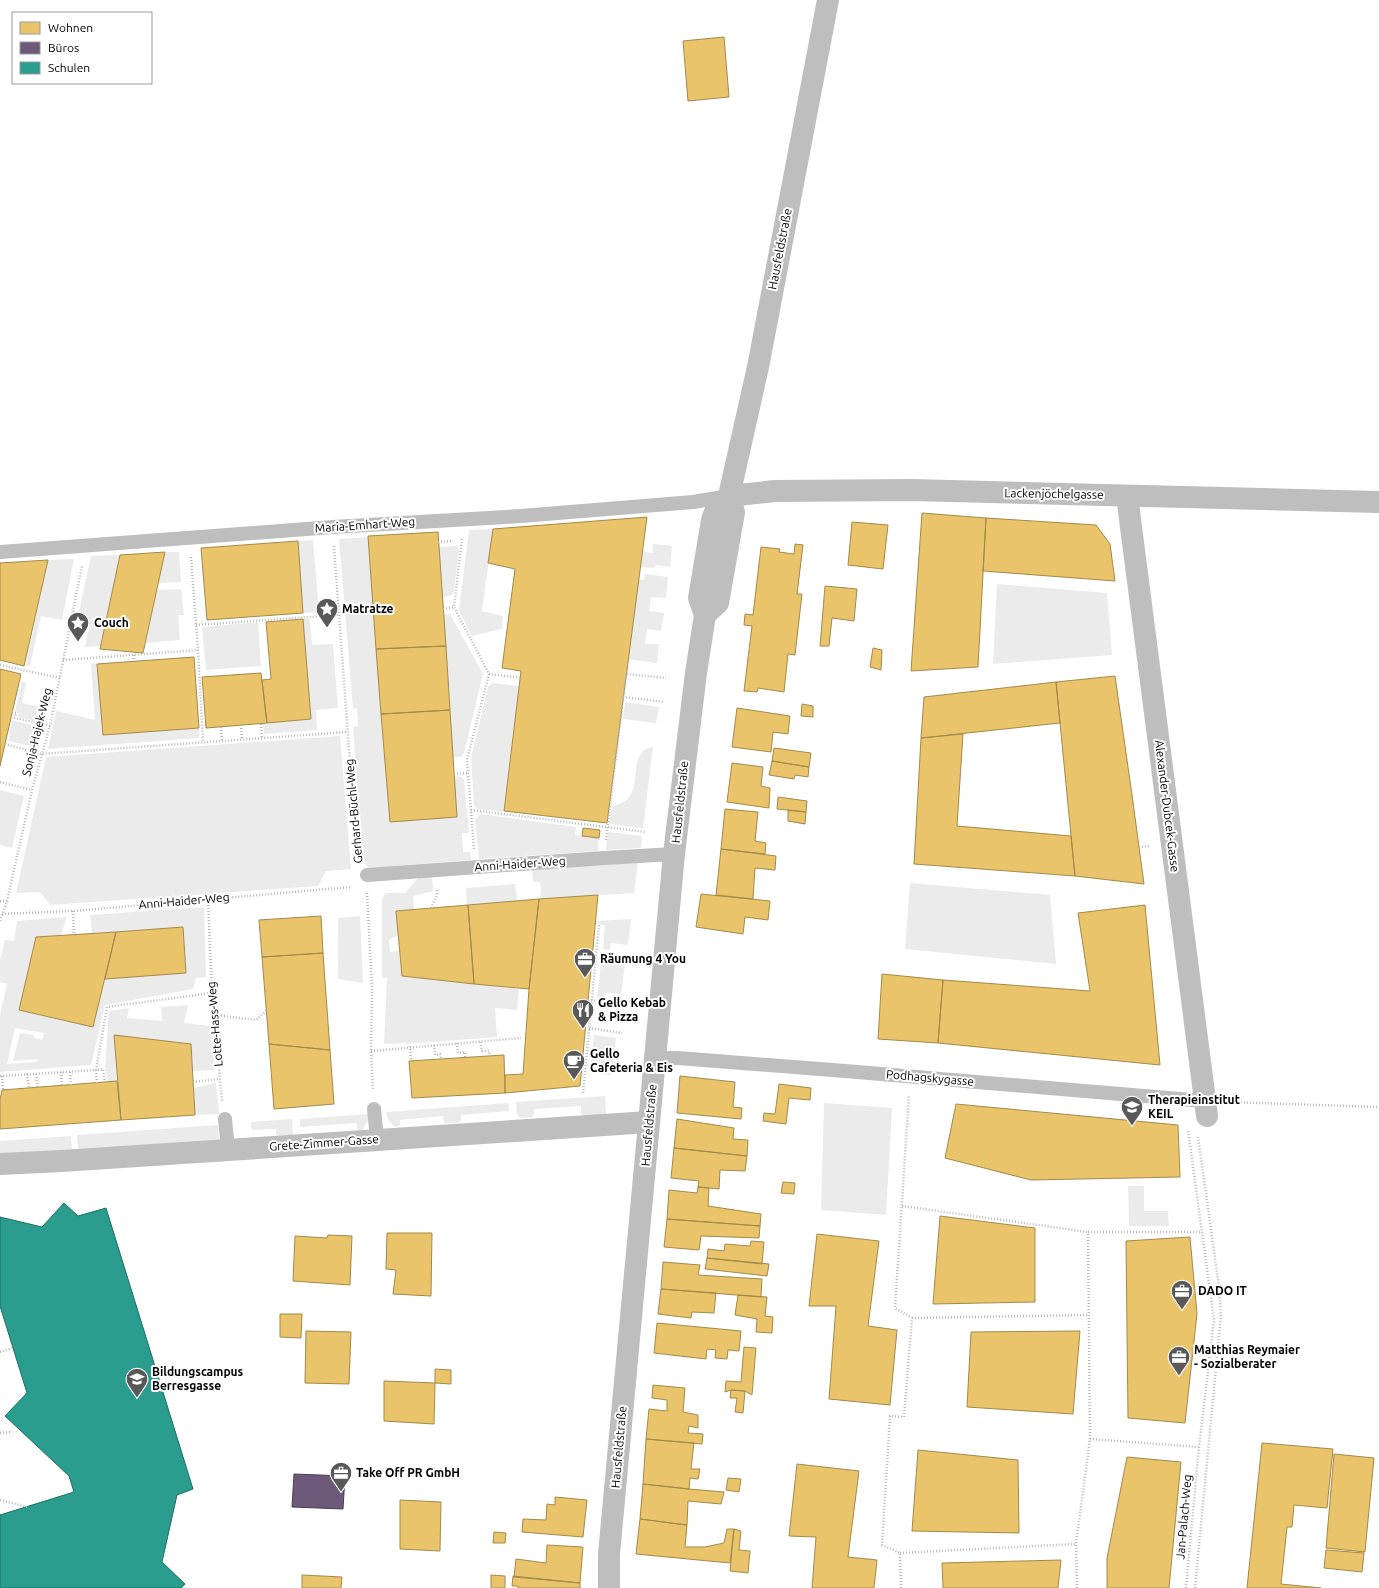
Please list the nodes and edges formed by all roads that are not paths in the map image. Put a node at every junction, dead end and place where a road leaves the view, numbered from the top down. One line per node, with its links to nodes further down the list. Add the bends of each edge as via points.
1 (828, 0): 3 (street, Hausfeldstraße, via 755,381)
2 (1127, 496): 3 (street, Lackenjöchelgasse, via 912,490 775,491); 4 (street, Lackenjöchelgasse); 9 (street, Alexander-Dubcek-Gasse)
3 (729, 497): 5 (lane, Maria-Emhart-Weg, via 552,513); 6 (street, Hausfeldstraße, via 734,512 718,603 705,615)
4 (1379, 502)
5 (0, 552)
6 (674, 854): 7 (lane, Anni-Haider-Weg, via 476,867); 8 (street, Hausfeldstraße)
7 (367, 880)
8 (655, 1058): 9 (lane, Podhagskygasse, via 845,1071); 12 (street, Hausfeldstraße)
9 (1198, 1106)
10 (374, 1109): 13 (lane)
11 (225, 1119): 14 (lane)
12 (649, 1122): 13 (street, Grete-Zimmer-Gasse); 16 (street, Hausfeldstraße, via 609,1554)
13 (377, 1139): 14 (street, Grete-Zimmer-Gasse)
14 (228, 1149): 15 (street, Grete-Zimmer-Gasse)
15 (0, 1164)
16 (609, 1588)

